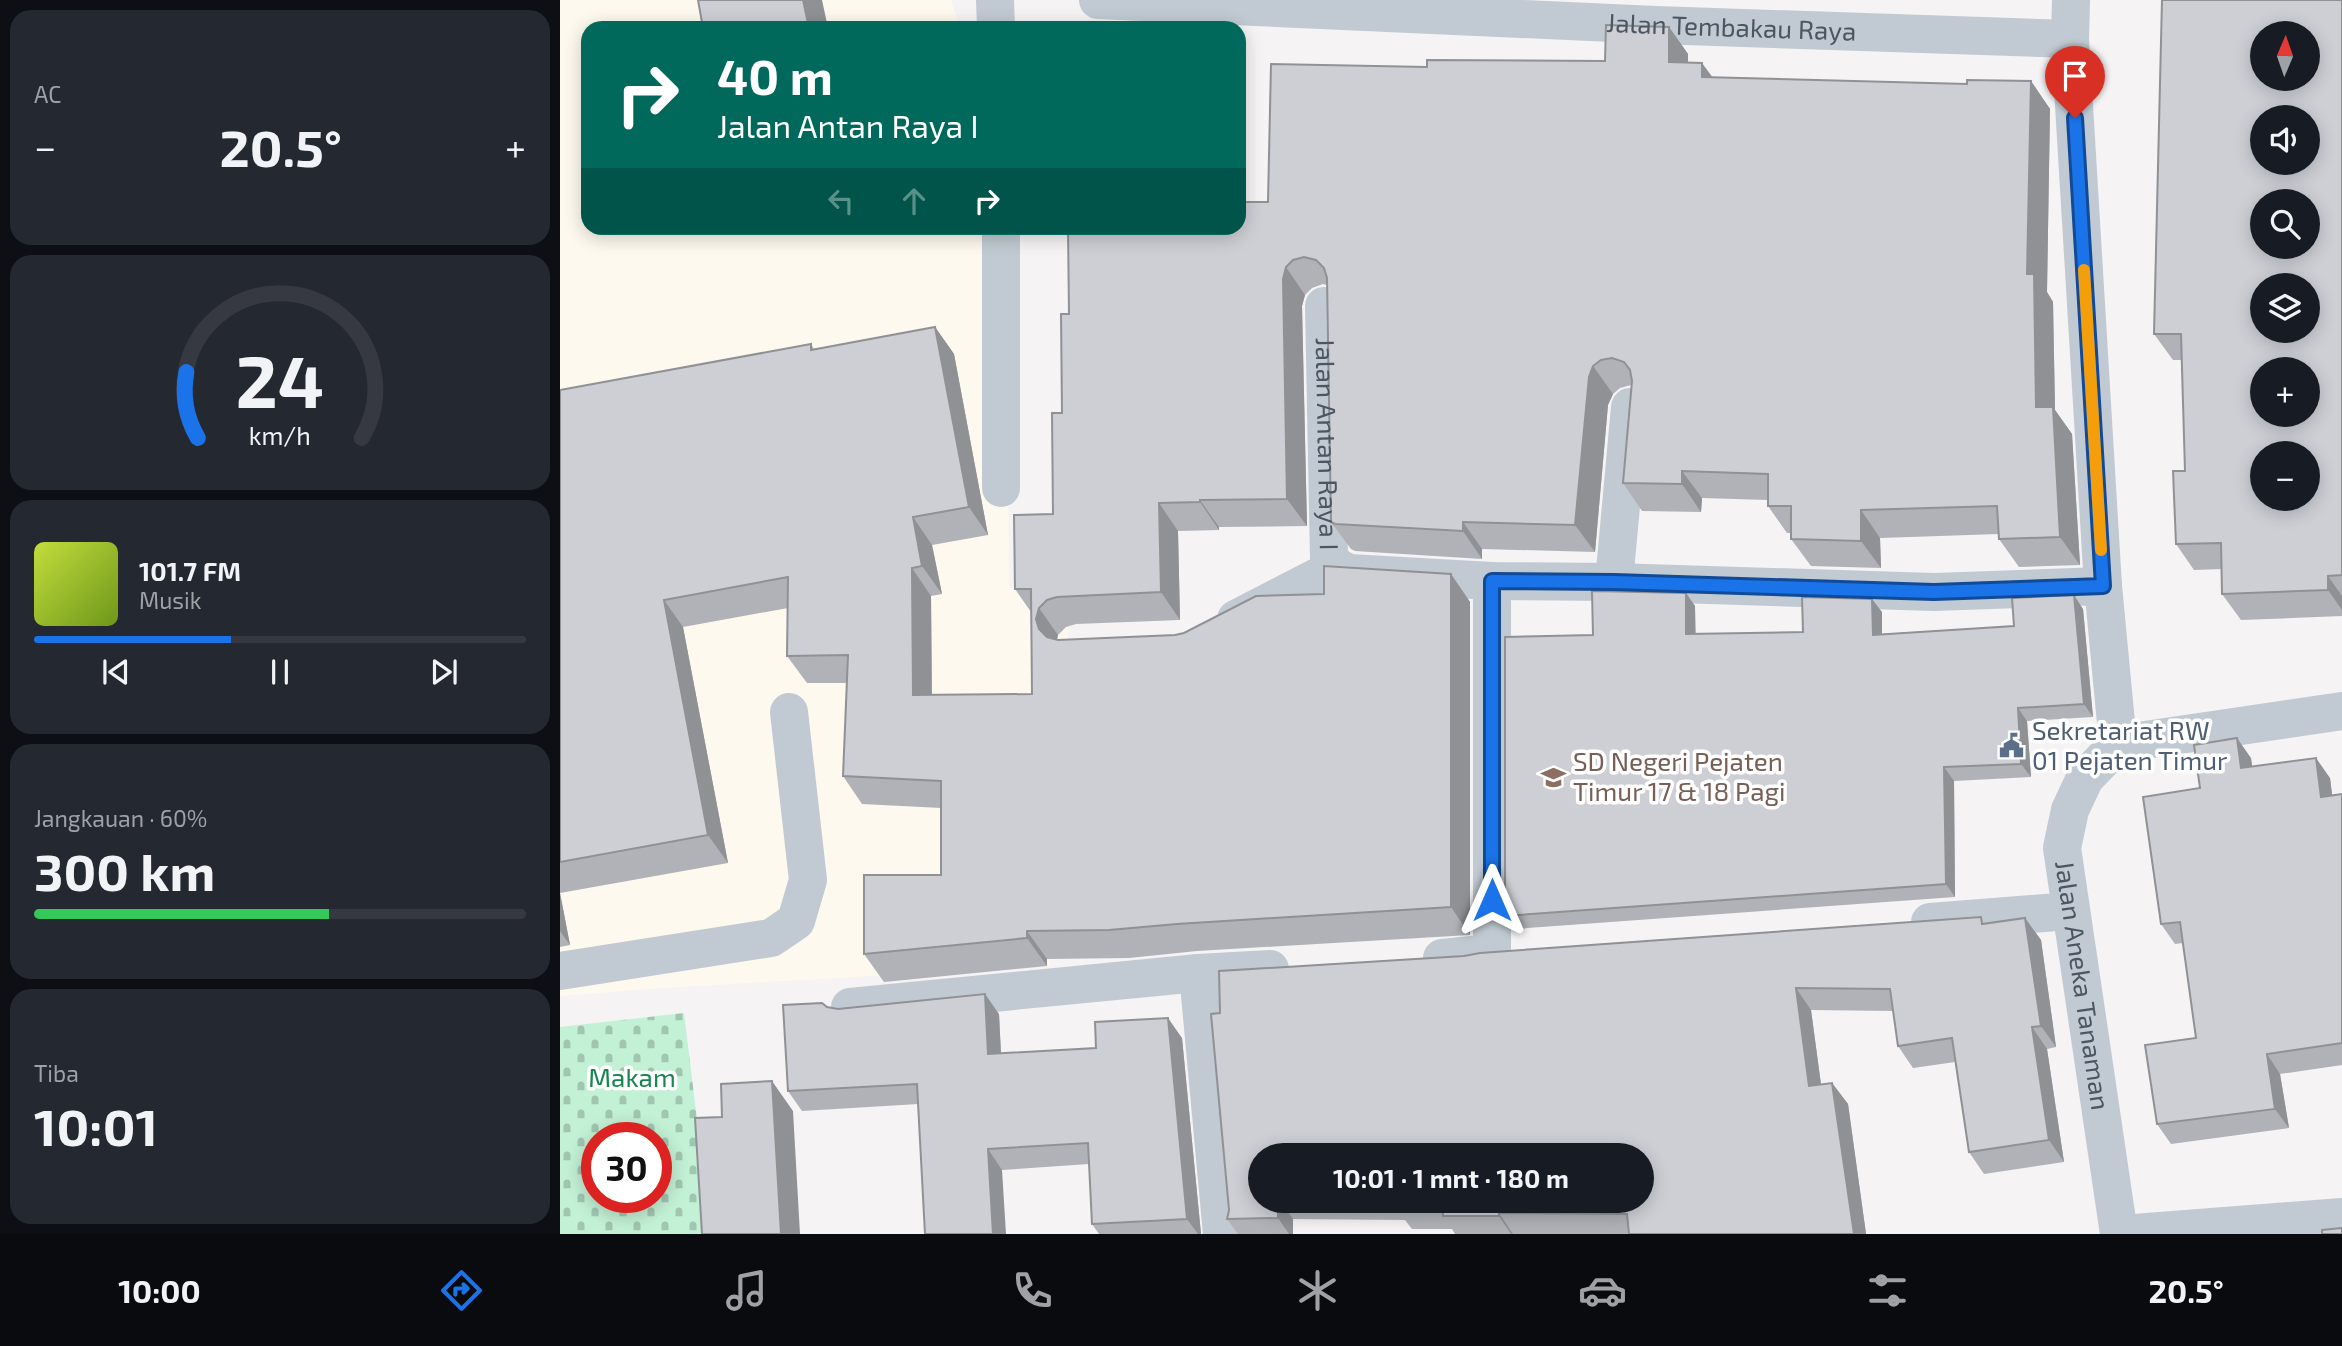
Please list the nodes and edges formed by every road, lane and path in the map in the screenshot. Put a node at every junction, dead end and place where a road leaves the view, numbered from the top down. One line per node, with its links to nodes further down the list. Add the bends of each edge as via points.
1 (995, 0): 5 (street)
2 (1098, 0): 4 (street, Jalan Tembakau Raya)
3 (2071, 0): 6 (street)
4 (1679, 13): 6 (street, Jalan Tembakau Raya)
5 (996, 21)
6 (2070, 39): 14 (street)
7 (1001, 235): 10 (street)
8 (1324, 306): 11 (street, Jalan Antan Raya I, via 1329,557)
9 (1630, 407): 13 (street)
10 (1001, 488)
11 (1337, 567): 12 (street, Jalan Antan Raya I, via 1349,573); 15 (street)
12 (1492, 581): 13 (street, Jalan Antan Raya I); 22 (street)
13 (1614, 582): 14 (street, Jalan Antan Raya I, via 1934,592)
14 (2103, 586): 18 (street)
15 (1205, 635)
16 (2342, 711): 18 (street)
17 (789, 712): 25 (street, via 808,880 796,921 771,938)
18 (2118, 744): 19 (street, Jalan Aneka Tanaman, via 2085,778 2070,810 2062,849)
19 (2071, 911): 20 (street); 30 (street, Jalan Aneka Tanaman)
20 (1889, 925)
21 (1533, 950): 22 (street)
22 (1492, 953): 23 (street)
23 (1411, 960)
24 (1304, 967): 26 (street)
25 (560, 971)
26 (1198, 973): 27 (street); 29 (street)
27 (850, 1007)
28 (2342, 1217): 30 (street)
29 (1222, 1234)
30 (2120, 1234)

